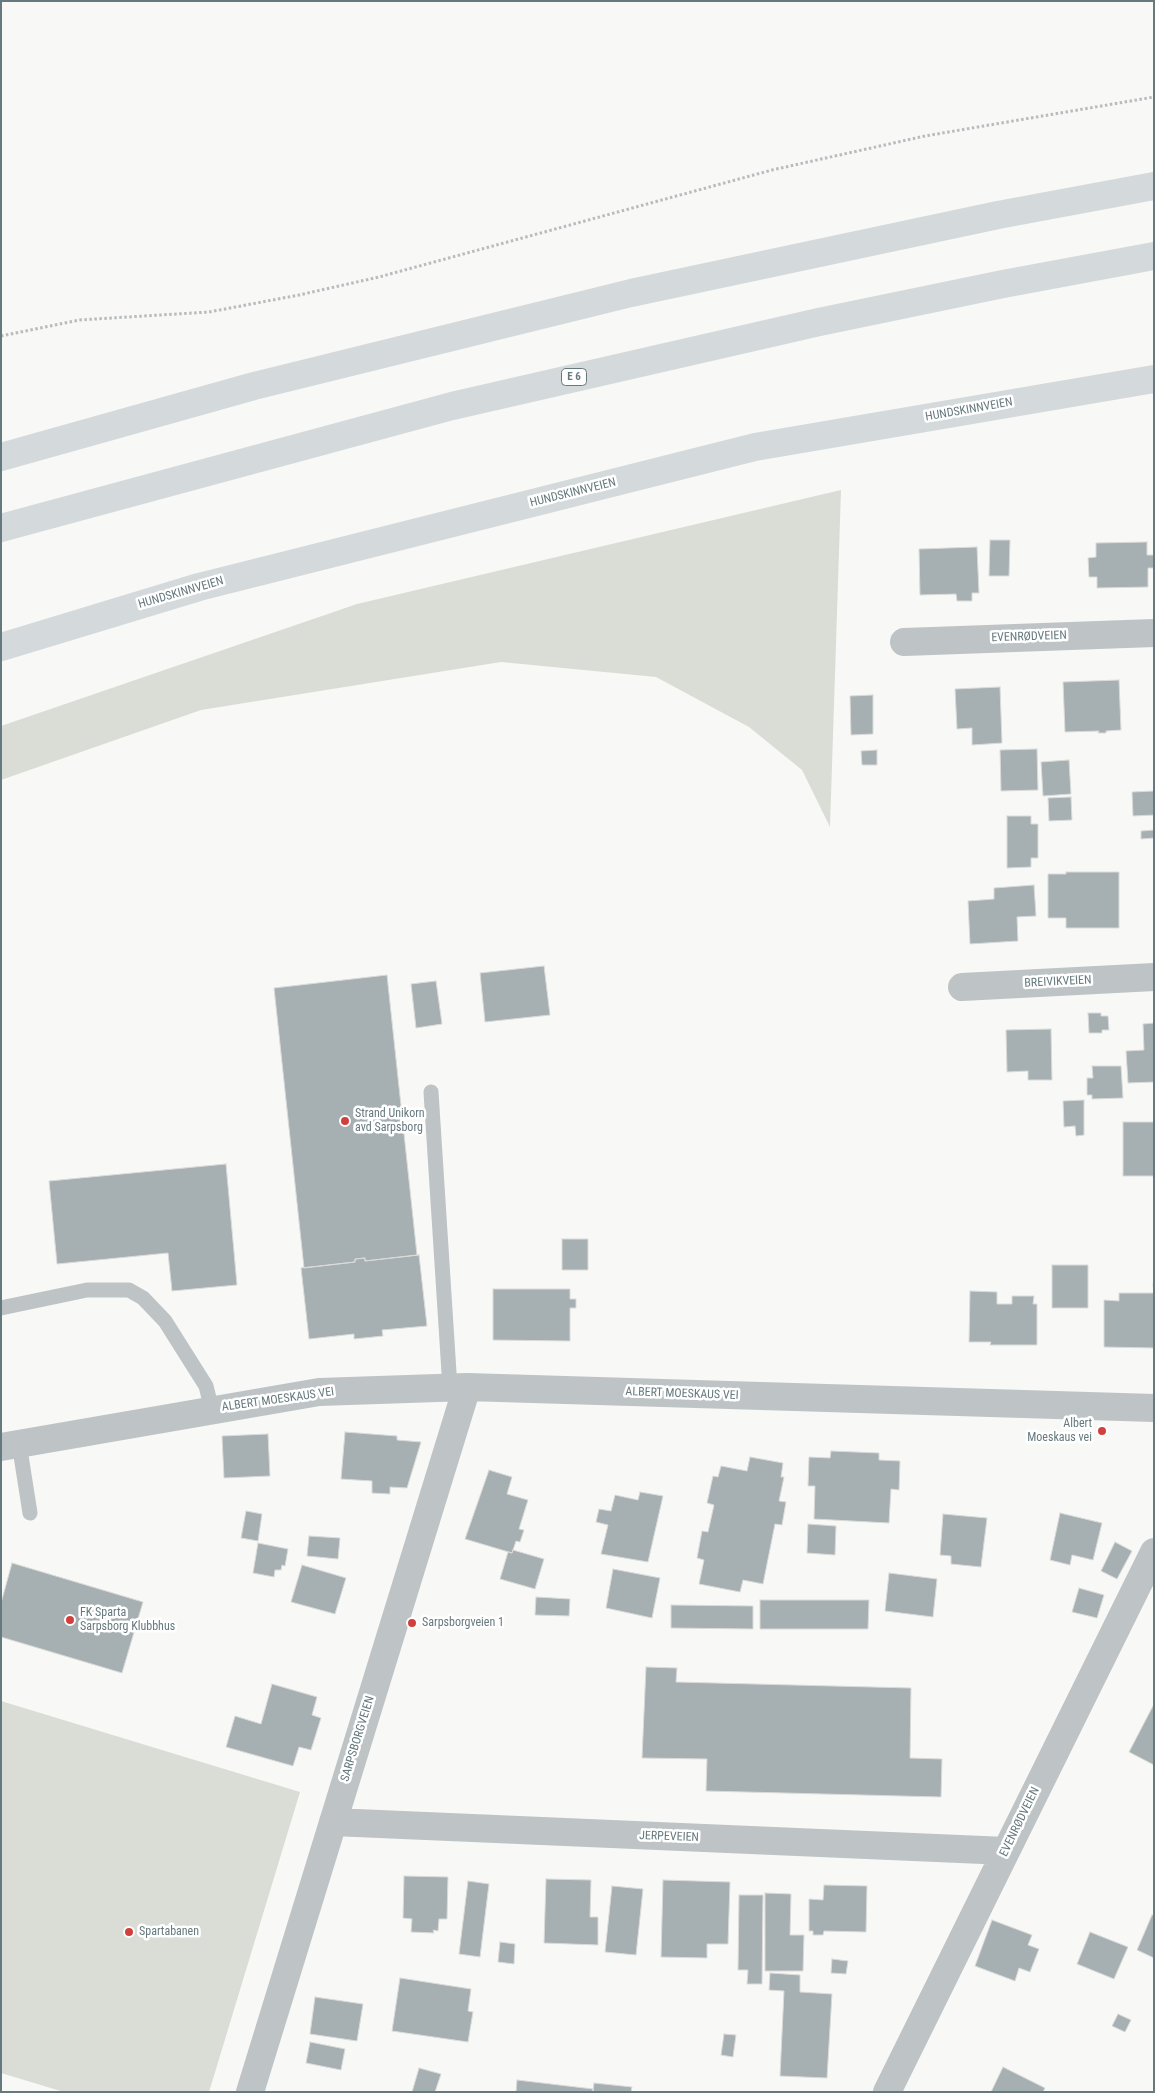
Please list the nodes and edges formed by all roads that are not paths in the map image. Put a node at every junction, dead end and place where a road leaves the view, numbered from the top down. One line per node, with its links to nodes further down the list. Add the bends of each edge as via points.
1 (1154, 186): 4 (main road, via 989,217 631,293 254,386)
2 (1154, 256): 5 (main road, E 6, via 839,318 471,402)
3 (1154, 378): 8 (main road, HUNDSKINNVEIEN, via 755,447 198,587)
4 (1, 457)
5 (1, 528)
6 (1154, 633): 7 (street, EVENRØDVEIEN)
7 (904, 642)
8 (1, 647)
9 (1154, 977): 10 (street, BREIVIKVEIEN)
10 (962, 988)
11 (431, 1092): 13 (lane)
12 (1, 1308): 15 (lane, ALBERT MOESKAUS VEI, via 87,1290 129,1290 143,1298 165,1321 206,1386)
13 (458, 1388): 14 (street, ALBERT MOESKAUS VEI); 15 (street, ALBERT MOESKAUS VEI, via 319,1392); 19 (street, SARPSBORGVEIEN)
14 (1154, 1408)
15 (212, 1410): 16 (street, ALBERT MOESKAUS VEI)
16 (10, 1445): 17 (lane)
17 (30, 1513)
18 (1154, 1552): 20 (street, EVENRØDVEIEN)
19 (332, 1822): 20 (street, JERPEVEIEN); 21 (street, SARPSBORGVEIEN)
20 (1006, 1851): 22 (street, EVENRØDVEIEN)
21 (250, 2092)
22 (887, 2092)

